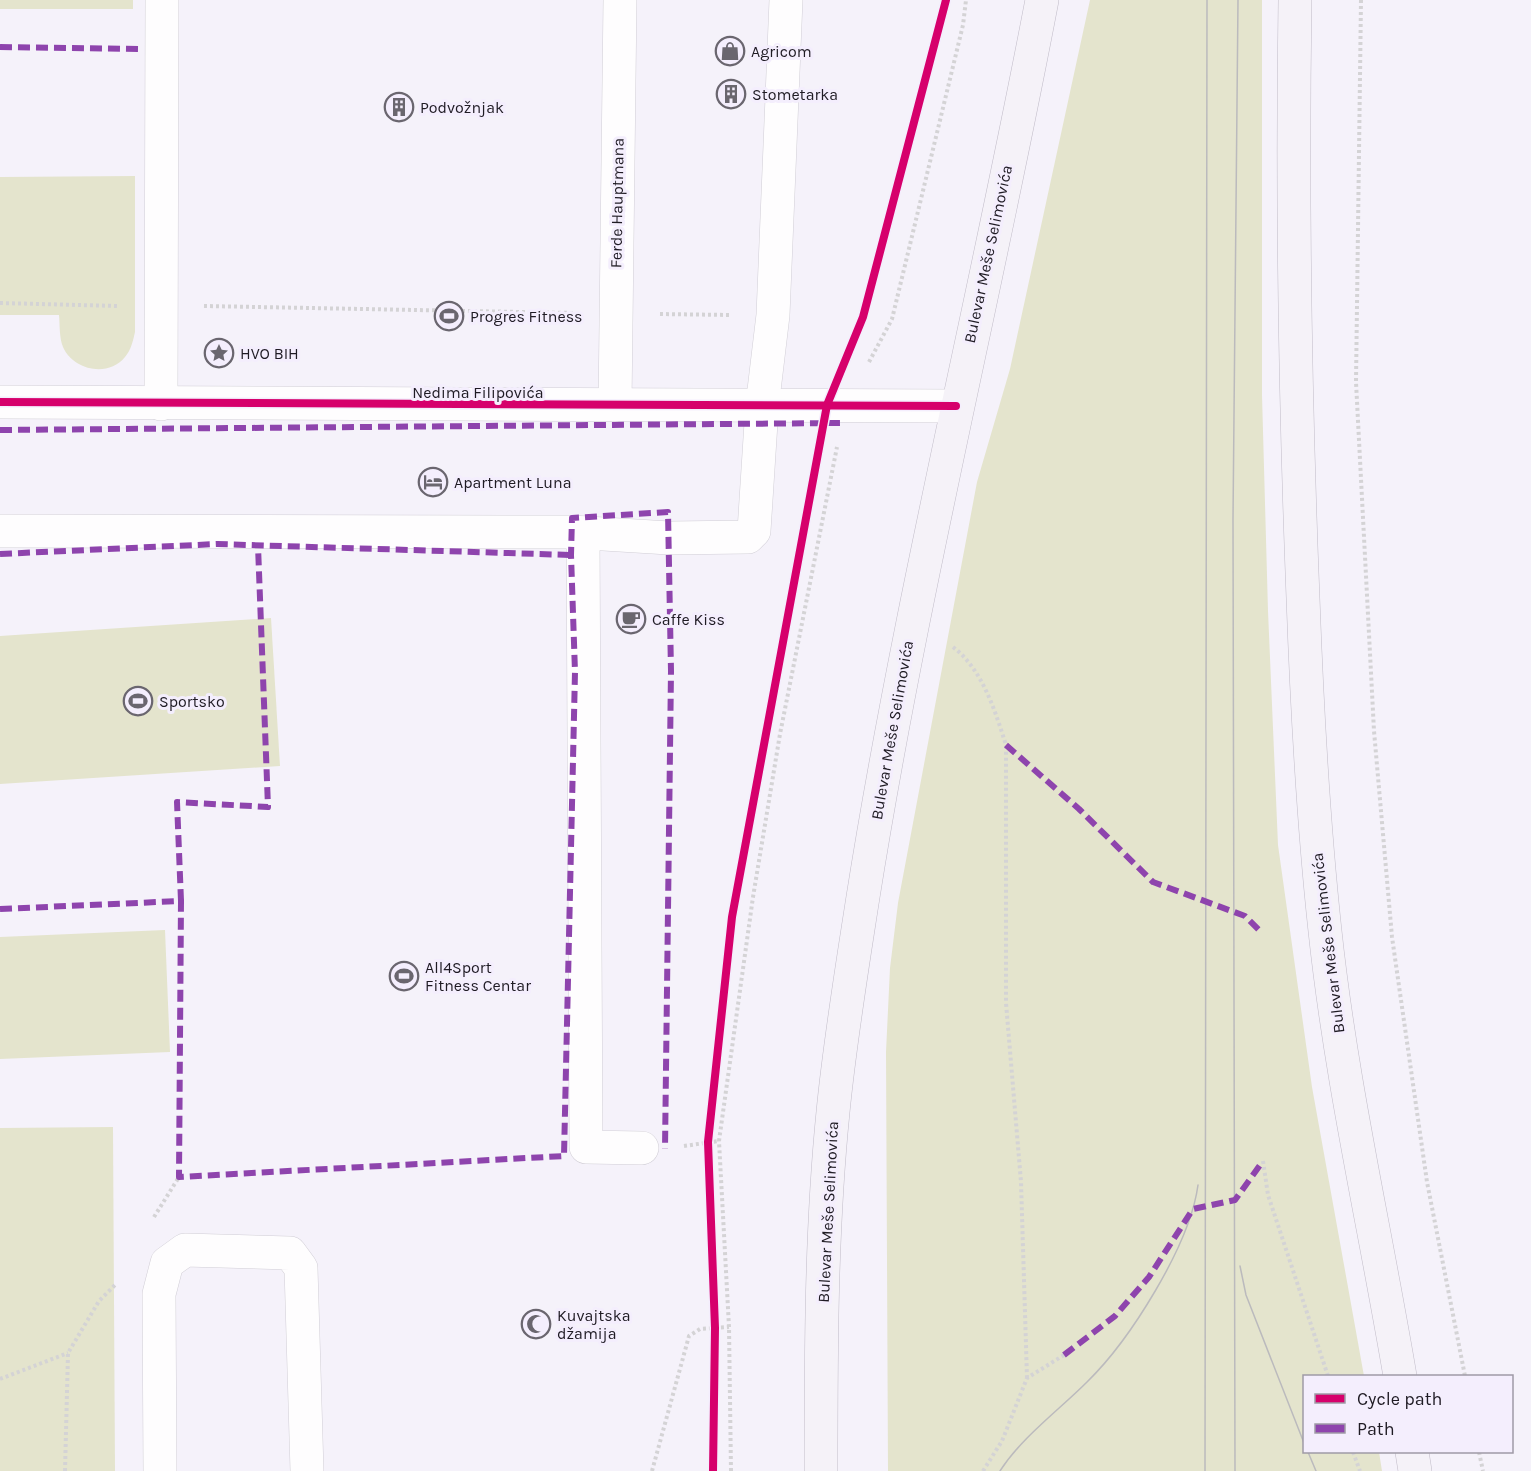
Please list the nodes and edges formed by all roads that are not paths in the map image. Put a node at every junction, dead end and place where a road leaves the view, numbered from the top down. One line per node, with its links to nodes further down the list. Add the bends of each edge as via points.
1 (162, 0): 7 (street)
2 (620, 0): 8 (street, Ferde Hauptmana)
3 (786, 0): 10 (street, via 773,315)
4 (1042, 0): 9 (main road, Bulevar Meše Selimovića)
5 (1295, 0): 14 (main road, Bulevar Meše Selimovića, via 1295,425 1309,770 1342,1062)
6 (0, 402): 7 (street, Nedima Filipovića)
7 (161, 404): 8 (street, Nedima Filipovića)
8 (615, 405): 10 (street, Nedima Filipovića)
9 (956, 406): 10 (street, Nedima Filipovića); 18 (main road, Bulevar Meše Selimovića, via 877,811 833,1110 825,1221)
10 (762, 407): 12 (street, via 754,531 748,537)
11 (0, 531): 12 (street)
12 (583, 533): 13 (street, via 586,1147)
13 (642, 1148)
14 (1400, 1375)
15 (1412, 1453): 19 (main road)
16 (160, 1471): 17 (street, via 159,1294 167,1263 185,1250 290,1253 301,1268)
17 (307, 1471)
18 (821, 1471)
19 (1415, 1471)

